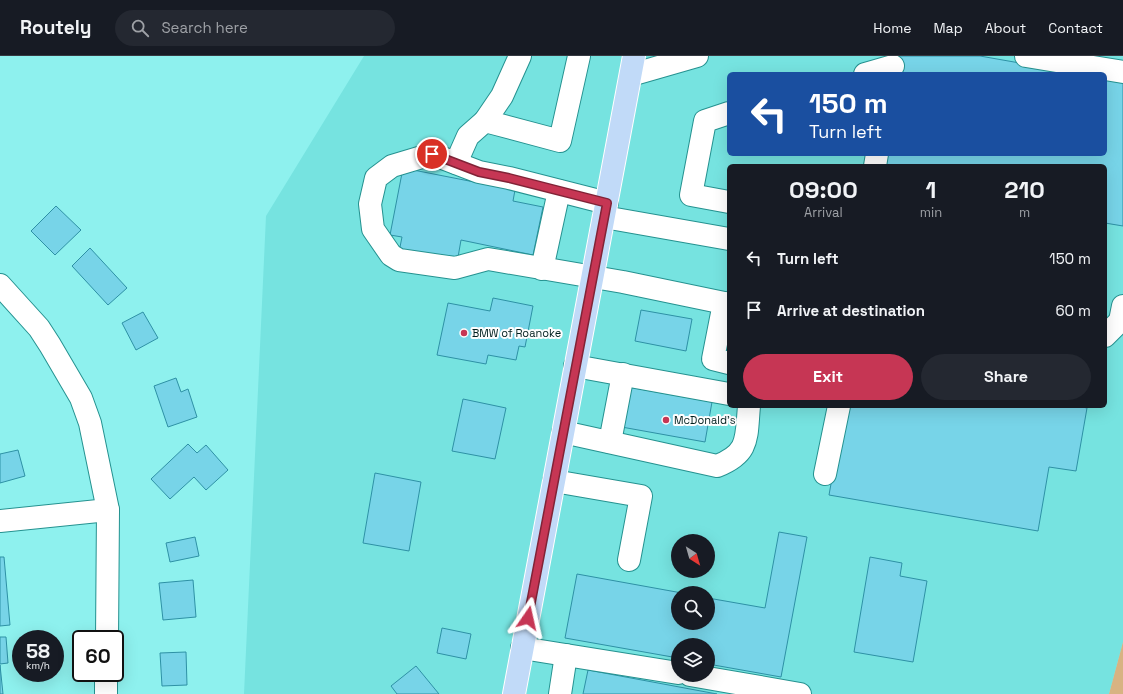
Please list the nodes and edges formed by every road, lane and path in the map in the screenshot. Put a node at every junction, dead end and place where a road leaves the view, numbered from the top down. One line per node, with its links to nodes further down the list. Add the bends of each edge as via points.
1 (520, 56): 10 (street, via 502,96)
2 (579, 56): 10 (street, via 560,142)
3 (697, 56): 6 (street)
4 (1026, 56): 8 (street)
5 (893, 65): 7 (street)
6 (633, 66): 14 (main road)
7 (871, 72)
8 (1123, 72)
9 (727, 114): 13 (street, via 705,120 690,194)
10 (485, 121): 11 (street, via 468,136)
11 (456, 163): 12 (street, via 479,172); 16 (street, via 432,154 392,166 376,178 370,204 373,228 391,255 399,260 455,268 488,259)
12 (559, 191): 14 (street); 16 (street)
13 (727, 202)
14 (605, 210): 15 (street); 17 (main road)
15 (727, 239)
16 (542, 269): 17 (street)
17 (592, 278): 19 (street); 23 (main road)
18 (0, 285): 32 (street, via 39,328 81,398 90,423)
19 (726, 304): 22 (street, via 713,359)
20 (1123, 306): 21 (street, via 1120,321)
21 (1107, 334)
22 (727, 363)
23 (575, 366): 24 (street); 28 (main road)
24 (623, 374): 25 (street); 29 (street)
25 (727, 394)
26 (749, 408): 29 (street, via 745,446 730,461 717,466)
27 (839, 408): 30 (street)
28 (563, 432): 29 (street); 31 (main road)
29 (610, 442)
30 (825, 474)
31 (554, 481): 34 (street, via 641,496); 36 (main road)
32 (108, 510): 33 (street); 35 (street)
33 (0, 521)
34 (628, 560)
35 (107, 630)
36 (522, 648): 37 (street); 42 (main road)
37 (566, 655): 38 (street); 43 (street)
38 (671, 672)
39 (715, 679): 44 (street)
40 (106, 682): 41 (street)
41 (106, 694)
42 (514, 694)
43 (560, 694)
44 (800, 694)

